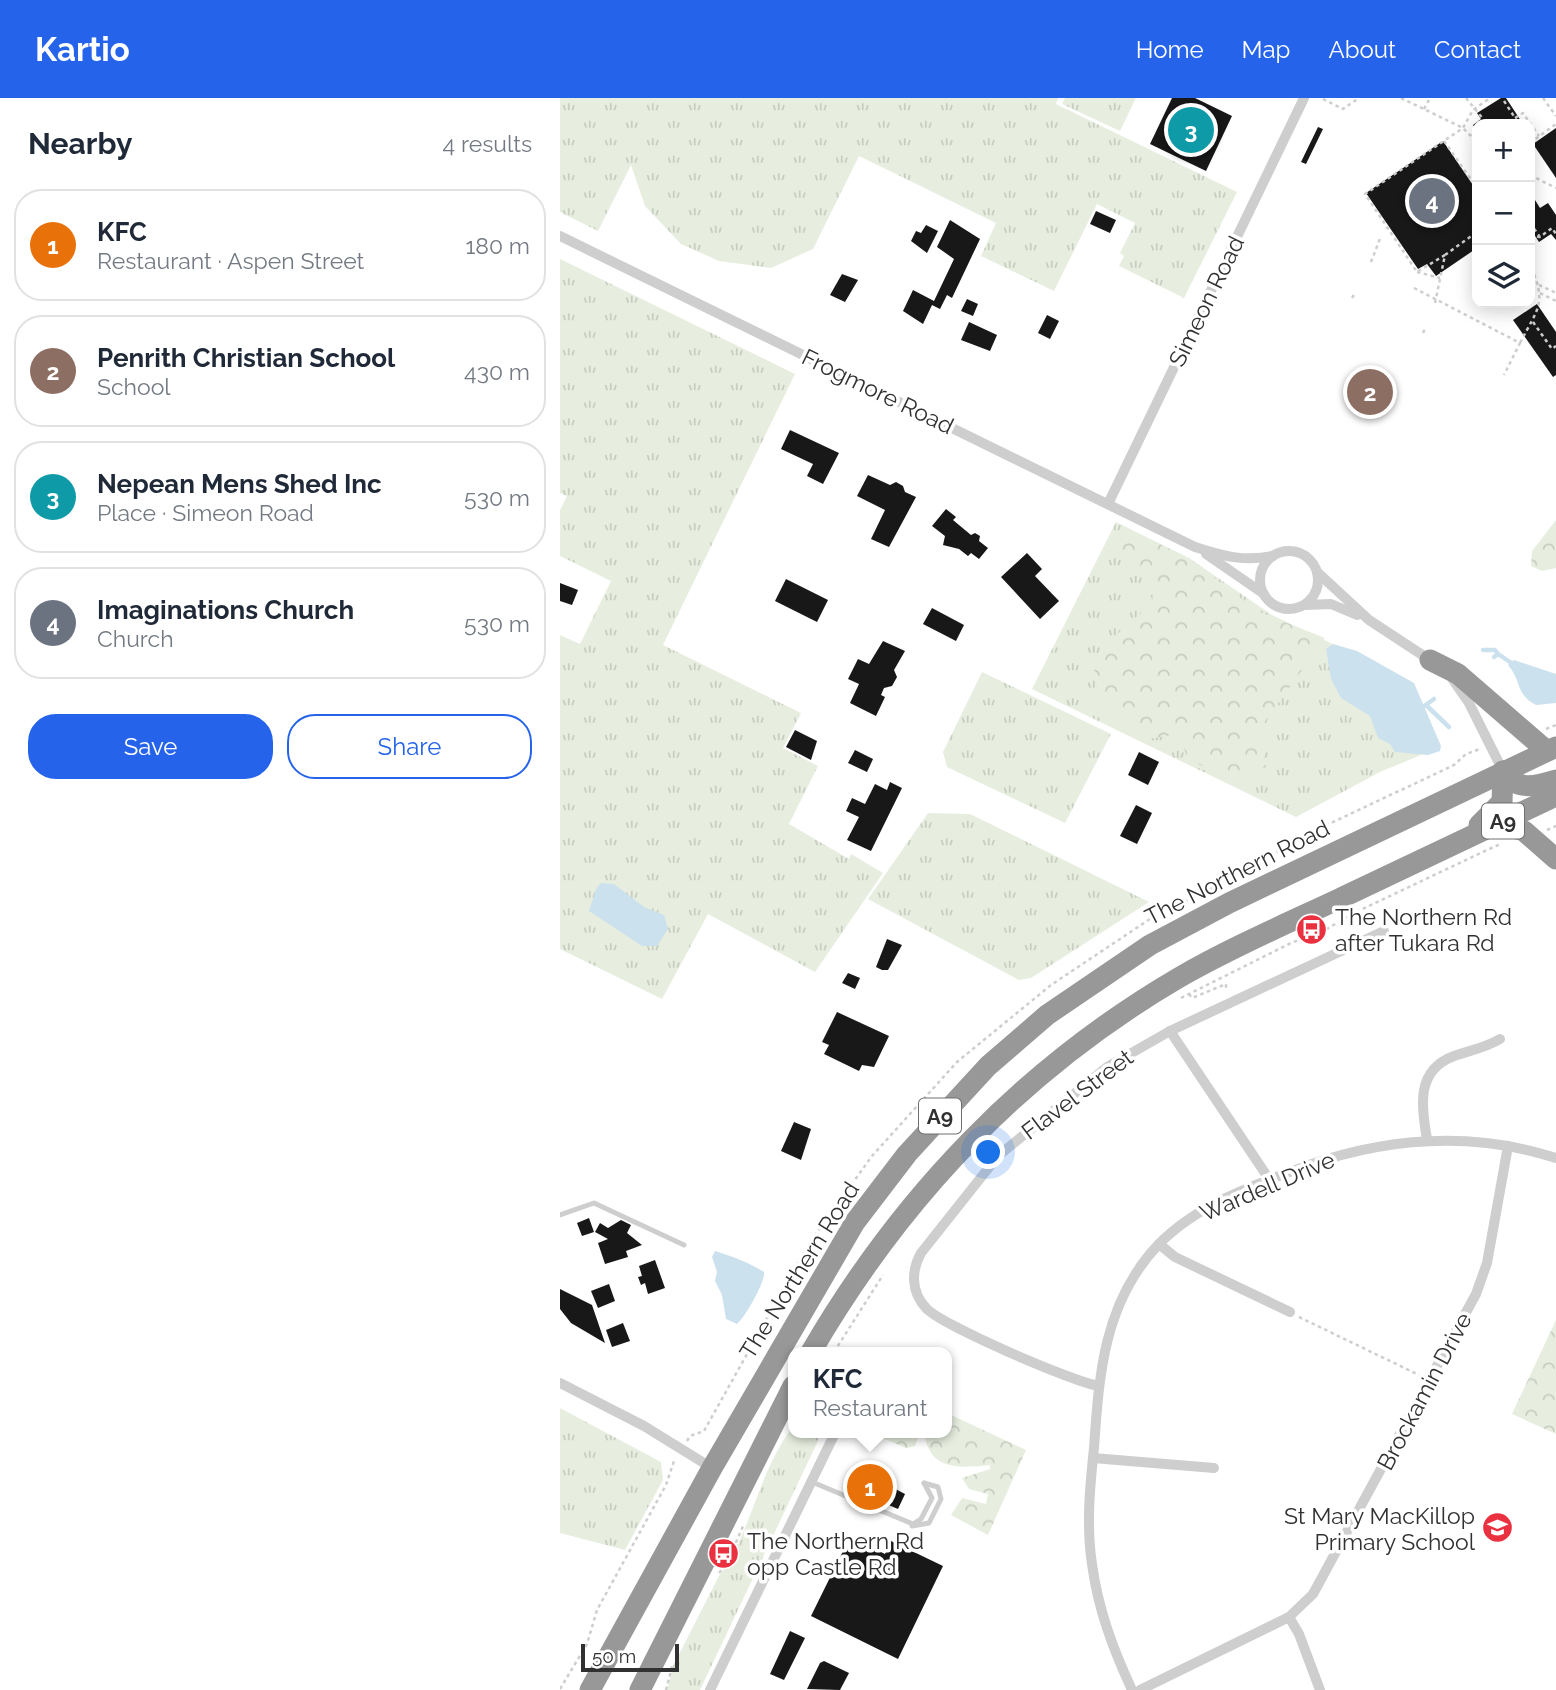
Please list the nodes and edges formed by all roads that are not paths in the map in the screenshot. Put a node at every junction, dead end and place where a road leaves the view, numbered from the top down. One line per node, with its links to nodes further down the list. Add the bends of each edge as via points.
1 (1304, 98): 3 (street, Simeon Road)
2 (560, 236): 3 (street, Frogmore Road)
3 (1108, 504): 4 (street, Frogmore Road)
4 (1195, 547): 5 (street, Frogmore Road, via 1250,561); 7 (street, Frogmore Road)
5 (1273, 556): 6 (street, via 1299,553); 7 (street, via 1261,573)
6 (1317, 572): 8 (street, via 1316,591); 9 (street)
7 (1264, 594): 8 (street, via 1280,608)
8 (1302, 606): 9 (street, via 1332,604)
9 (1369, 620): 10 (street)
10 (1430, 660): 11 (highway, via 1458,674); 12 (street, via 1463,694)
11 (1551, 749): 12 (highway, The Northern Road / A9)
12 (1503, 771): 13 (highway, via 1511,782 1523,786); 16 (highway, via 1504,792 1495,812); 35 (highway, The Northern Road / A9, via 1150,945 1047,1015 998,1058 933,1124 855,1222)
13 (1556, 780)
14 (1556, 796): 15 (highway, A9)
15 (1499, 824): 16 (highway, A9); 17 (highway, via 1524,831)
16 (1451, 847): 29 (highway, A9, via 1181,977 1024,1087 962,1148 893,1228)
17 (1556, 859)
18 (1384, 931): 19 (street, Flavel Street)
19 (1170, 1031): 24 (street); 31 (street, Flavel Street, via 1107,1067 1007,1147 921,1253 915,1269 917,1294 937,1317 1070,1380)
20 (1500, 1039): 21 (street, via 1448,1059 1431,1073 1422,1097)
21 (1427, 1139): 22 (street, Wardell Drive); 24 (street, Wardell Drive, via 1356,1150)
22 (1508, 1146): 23 (street, Wardell Drive); 39 (street, Brockamin Drive, via 1483,1277 1321,1580)
23 (1556, 1158)
24 (1269, 1179): 26 (street, Wardell Drive, via 1203,1210)
25 (560, 1215): 27 (lane, via 594,1203)
26 (1159, 1244): 28 (street, via 1175,1257); 31 (street, Wardell Drive, via 1130,1281 1116,1309)
27 (684, 1245)
28 (1290, 1312)
29 (814, 1347)
30 (560, 1383): 35 (street)
31 (1098, 1386): 34 (street, Wardell Drive)
32 (787, 1405): 41 (highway)
33 (832, 1438): 37 (street)
34 (1093, 1458): 36 (street); 43 (street, Wardell Drive, via 1092,1563 1109,1636)
35 (712, 1468): 40 (highway, The Northern Road / A9)
36 (1214, 1468)
37 (811, 1482): 38 (lane); 42 (street)
38 (906, 1523): 38 (lane, via 921,1520 931,1501 924,1483 938,1487 941,1499 929,1523 917,1527)
39 (1289, 1617): 44 (street, Brockamin Drive); 45 (street)
40 (590, 1690)
41 (640, 1690)
42 (710, 1690)
43 (1132, 1690)
44 (1140, 1690)
45 (1320, 1690)

